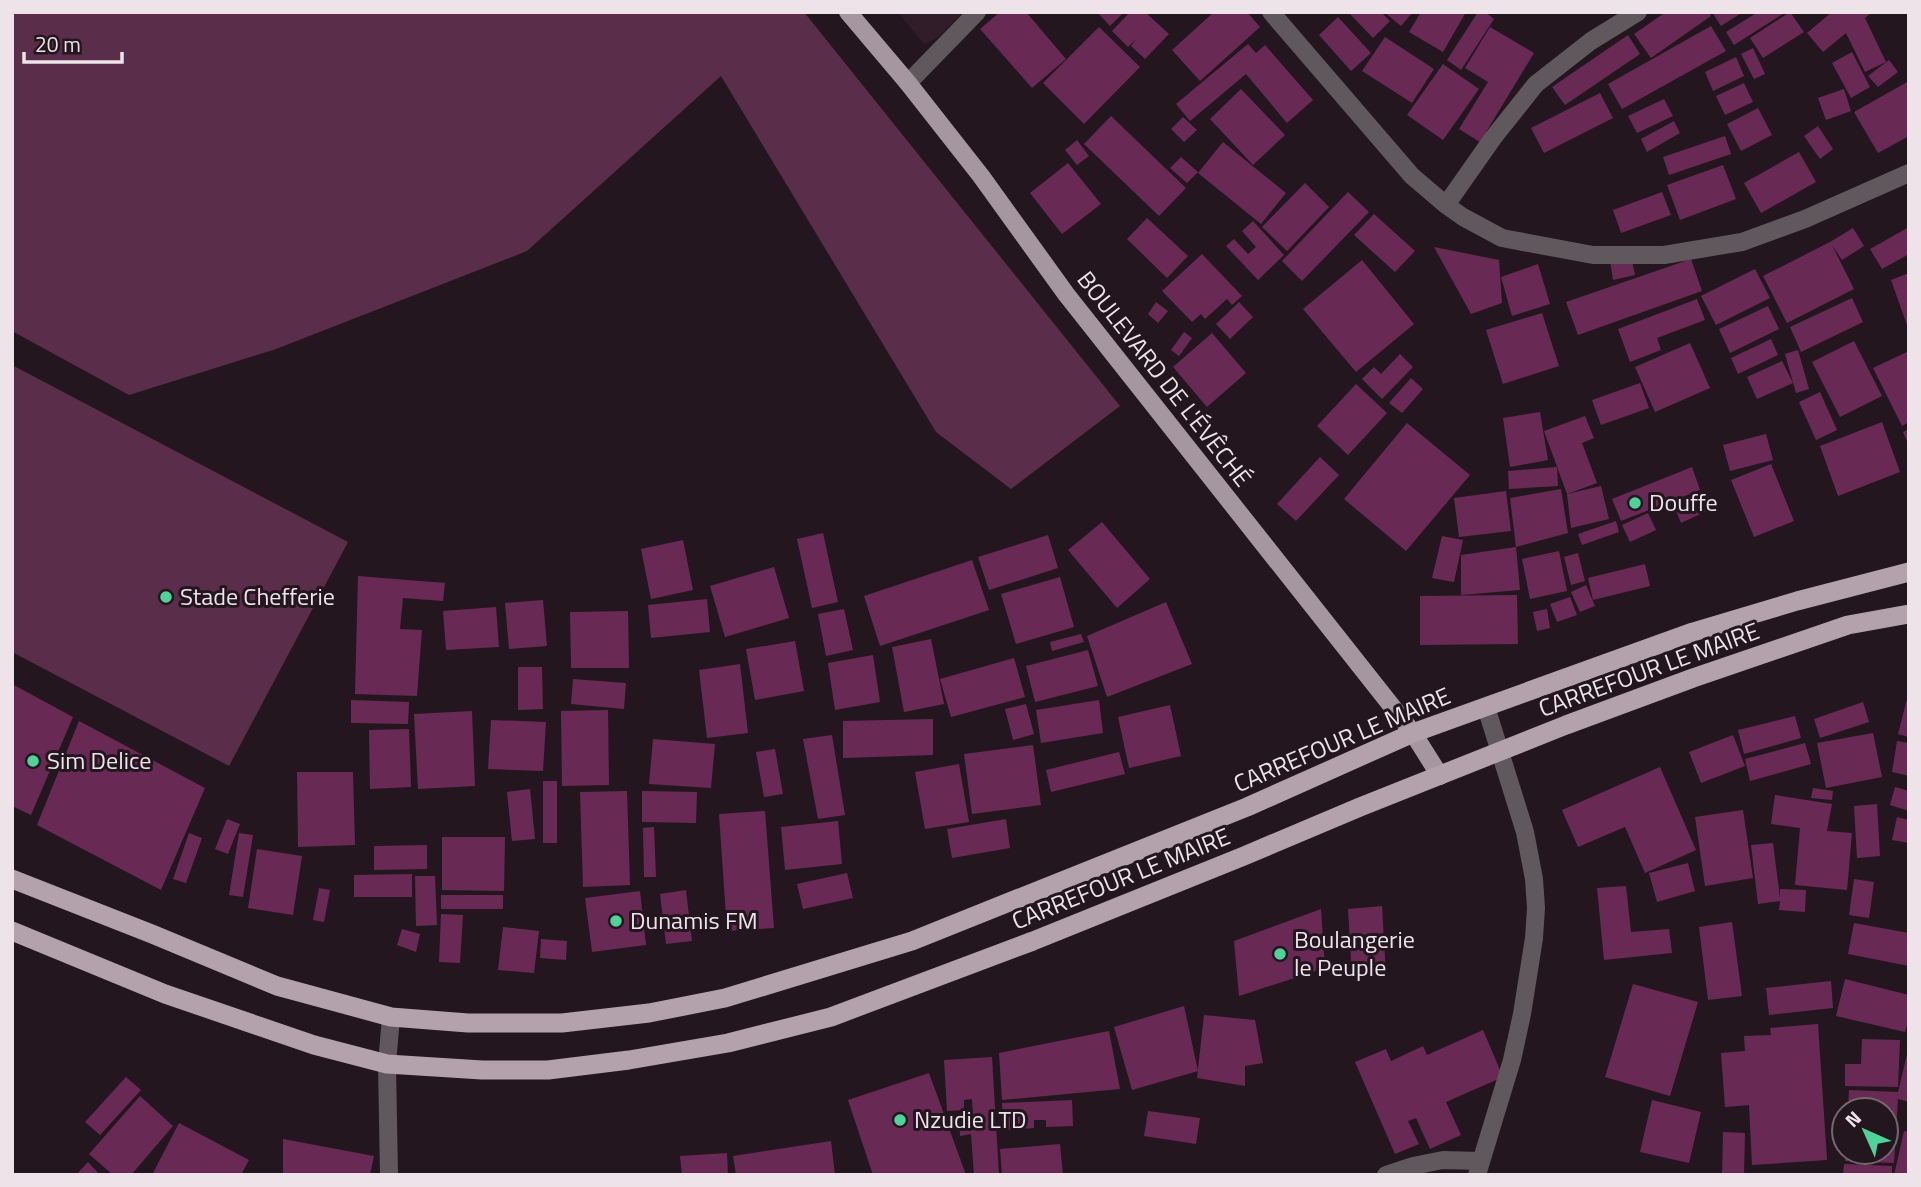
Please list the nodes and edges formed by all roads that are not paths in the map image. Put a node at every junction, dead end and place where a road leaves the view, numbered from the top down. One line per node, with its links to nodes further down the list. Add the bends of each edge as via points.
1 (849, 12): 5 (main road, BOULEVARD DE L'ÉVÊCHÉ)
2 (977, 12): 5 (street)
3 (1271, 12): 7 (street, via 1412,176)
4 (1638, 12): 7 (street, via 1536,83)
5 (908, 83): 11 (main road, BOULEVARD DE L'ÉVÊCHÉ, via 1066,294)
6 (1909, 173): 7 (street, via 1742,242 1664,255 1593,255 1502,238)
7 (1446, 205)
8 (1909, 572): 10 (highway, CARREFOUR LE MAIRE, via 1693,632)
9 (1909, 614): 12 (highway, CARREFOUR LE MAIRE, via 1848,625)
10 (1486, 707): 11 (highway, CARREFOUR LE MAIRE); 12 (street)
11 (1413, 733): 13 (main road, BOULEVARD DE L'ÉVÊCHÉ); 16 (highway, CARREFOUR LE MAIRE, via 1247,807 912,941 725,998 562,1023)
12 (1500, 752): 13 (highway, CARREFOUR LE MAIRE); 18 (street, via 1525,832 1536,908 1512,1060)
13 (1440, 776): 17 (highway, CARREFOUR LE MAIRE, via 831,1017 729,1043 548,1070)
14 (12, 879): 16 (highway, CARREFOUR LE MAIRE, via 277,986)
15 (12, 931): 17 (highway, CARREFOUR LE MAIRE, via 165,994 314,1045)
16 (391, 1017): 17 (street)
17 (387, 1064): 19 (street)
18 (1479, 1168): 20 (street, via 1443,1160)
19 (389, 1175)
20 (1386, 1175)

